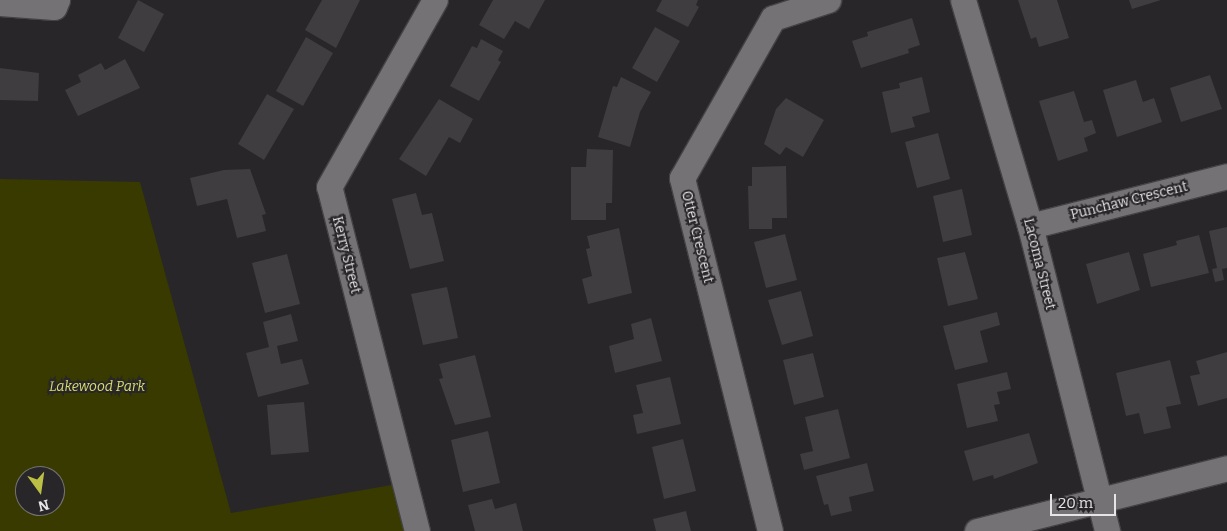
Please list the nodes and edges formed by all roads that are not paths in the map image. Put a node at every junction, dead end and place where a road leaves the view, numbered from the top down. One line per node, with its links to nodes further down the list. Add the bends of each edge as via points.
1 (57, 0): 5 (street, via 54,7)
2 (436, 0): 10 (street, Kerry Street, via 329,187)
3 (828, 0): 11 (street, Otter Crescent, via 773,18 682,178)
4 (963, 0): 7 (street, Lacoma Street)
5 (0, 3)
6 (1227, 176): 7 (street, Punchaw Crescent)
7 (1030, 226): 9 (street, Lacoma Street)
8 (1227, 468): 9 (street)
9 (1098, 499): 12 (street); 13 (street, Lacoma Street)
10 (417, 531)
11 (770, 531)
12 (977, 531)
13 (1107, 531)

